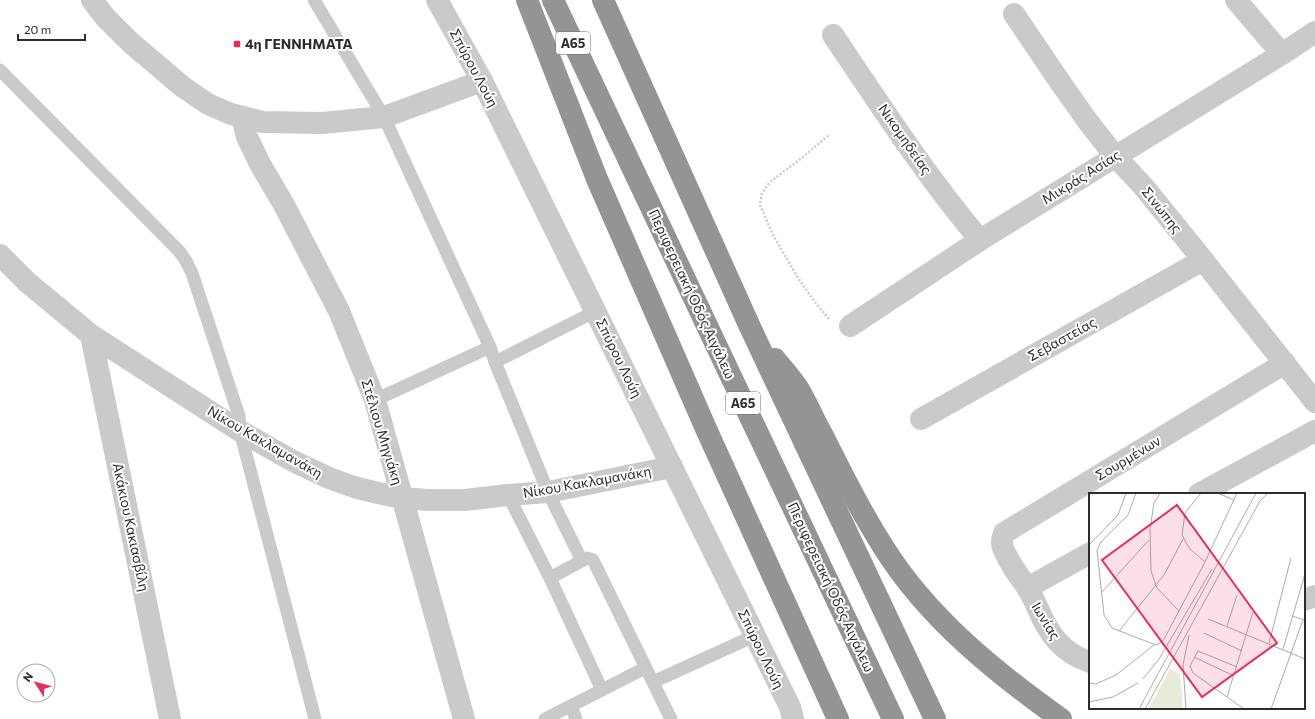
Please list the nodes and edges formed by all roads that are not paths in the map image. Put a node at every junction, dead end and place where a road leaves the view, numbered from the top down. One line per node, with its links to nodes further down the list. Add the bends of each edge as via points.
1 (92, 0): 14 (street, via 131,43 183,87 208,104)
2 (314, 0): 15 (lane)
3 (437, 0): 13 (street, Σπύρου Λούη)
4 (528, 0): 56 (highway, via 596,179)
5 (553, 0): 57 (highway, Περιφερειακή Οδός Αιγάλεω / Α65)
6 (603, 0): 21 (highway, Α65)
7 (1236, 0): 11 (street)
8 (1014, 14): 16 (street, Σινώπης, via 1062,85)
9 (1315, 32): 11 (street, Μικράς Ασίας)
10 (833, 35): 17 (street, Νικομηδείας, via 934,181)
11 (1282, 54): 16 (street, Μικράς Ασίας)
12 (0, 70): 30 (lane, via 186,261 240,416)
13 (482, 81): 15 (street); 20 (street, Σπύρου Λούη)
14 (242, 117): 15 (street, via 263,122 322,123); 27 (street, Στέλιου Μηγιάκη, via 247,137 260,164 339,310)
15 (384, 117): 24 (lane)
16 (1115, 156): 17 (street, Μικράς Ασίας); 19 (street, Σινώπης)
17 (980, 240): 22 (street, Μικράς Ασίας)
18 (0, 255): 23 (street, Νίκου Κακλαμανάκη, via 27,282)
19 (1203, 260): 26 (street, Σινώπης); 29 (street, Σεβαστείας)
20 (596, 311): 25 (lane); 32 (street, Σπύρου Λούη)
21 (750, 326): 58 (highway, Α65); 59 (highway, via 798,388 857,502 884,548 911,586 940,619 973,650 1024,693)
22 (850, 326)
23 (91, 335): 30 (street, Νίκου Κακλαμανάκη); 49 (street, Ακάκιου Κακιασβίλη)
24 (490, 347): 25 (lane); 27 (lane)
25 (494, 362): 33 (lane)
26 (1285, 363): 28 (street, Σινώπης); 40 (street, Σουρμένων, via 1008,530 1002,538 1003,548)
27 (375, 400): 36 (street, Στέλιου Μηγιάκη)
28 (1315, 402)
29 (921, 419)
30 (240, 431): 36 (street, Νίκου Κακλαμανάκη, via 329,478 372,492); 50 (lane)
31 (1315, 431): 34 (street)
32 (672, 467): 33 (street, Νίκου Κακλαμανάκη); 43 (street, Σπύρου Λούη)
33 (548, 492): 35 (street, Νίκου Κακλαμανάκη); 38 (lane)
34 (1201, 493)
35 (508, 495): 36 (street, Νίκου Κακλαμανάκη, via 465,500); 39 (lane)
36 (402, 498): 51 (street, Στέλιου Μηγιάκη)
37 (1089, 554): 40 (street)
38 (582, 561): 39 (lane); 45 (lane, via 589,558 595,562)
39 (550, 578): 47 (lane)
40 (1027, 588): 44 (street, Ιωνίας, via 1056,641 1078,658)
41 (1315, 596): 42 (street)
42 (1305, 600)
43 (754, 636): 46 (lane); 55 (street, Σπύρου Λούη, via 790,707)
44 (1089, 662)
45 (645, 668): 46 (lane); 47 (lane)
46 (653, 682): 54 (lane)
47 (602, 690): 48 (lane)
48 (571, 706): 52 (lane); 53 (lane)
49 (170, 719)
50 (315, 719)
51 (464, 719)
52 (545, 719)
53 (576, 719)
54 (671, 719)
55 (793, 719)
56 (838, 719)
57 (893, 719)
58 (935, 719)
59 (1061, 719)

